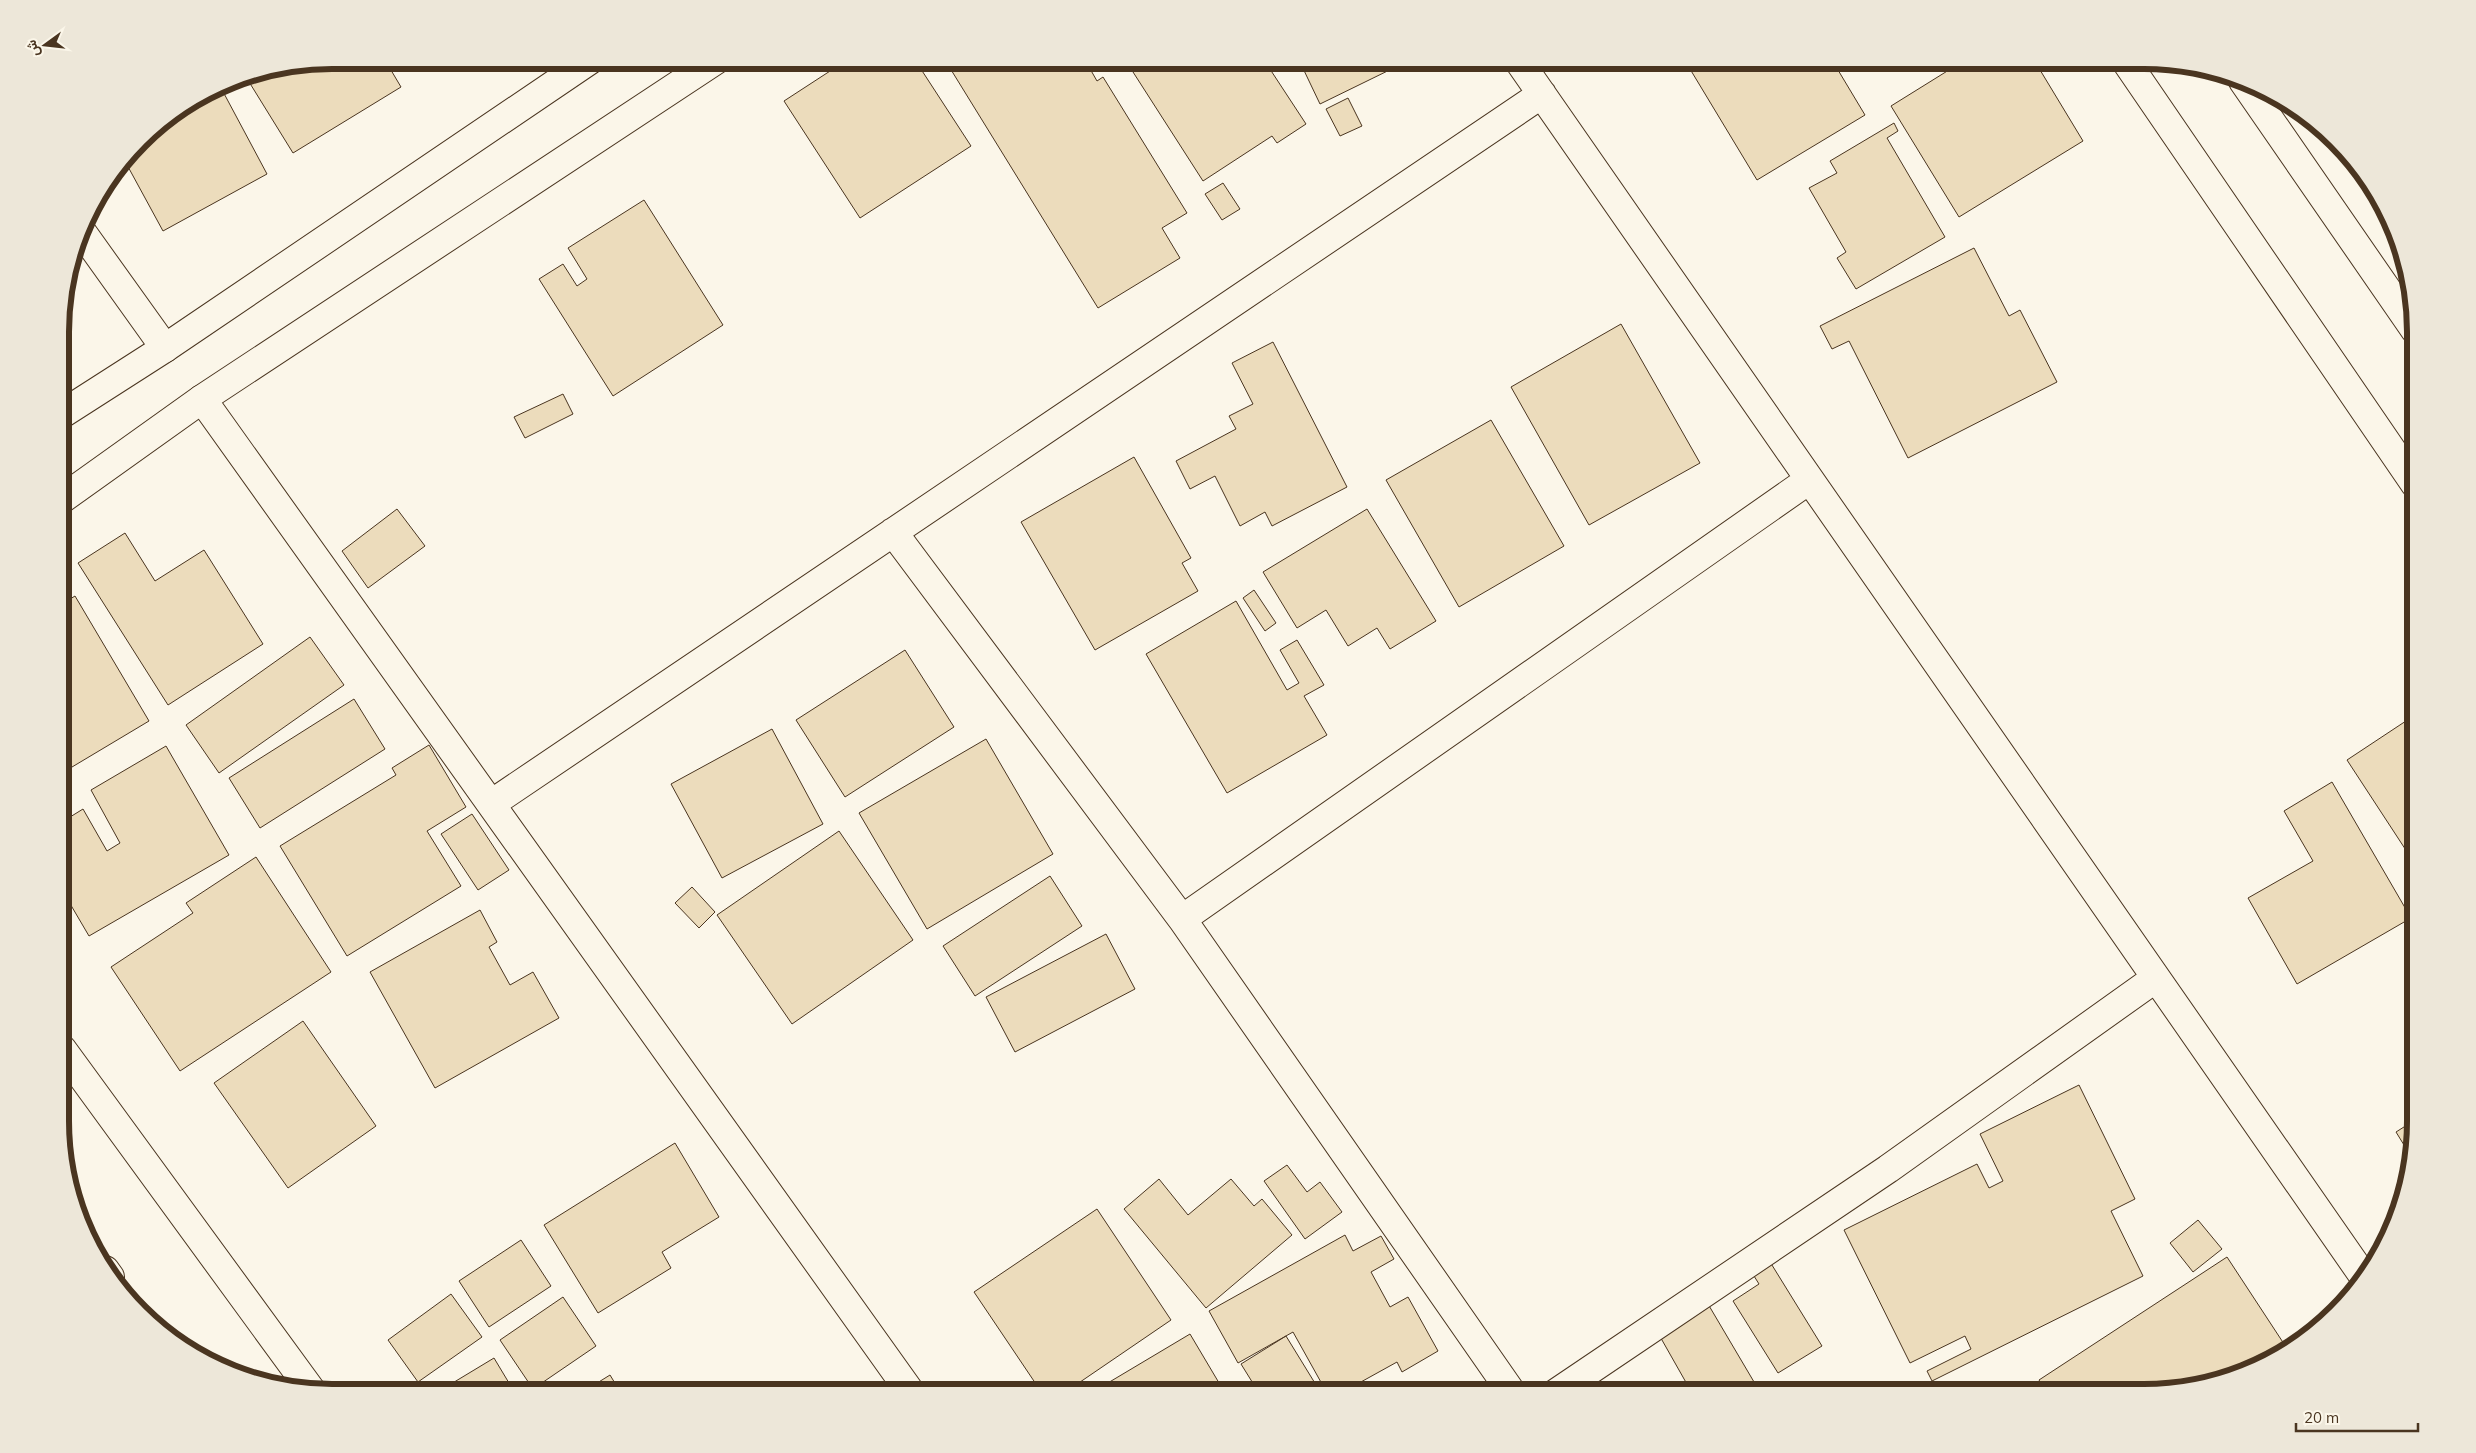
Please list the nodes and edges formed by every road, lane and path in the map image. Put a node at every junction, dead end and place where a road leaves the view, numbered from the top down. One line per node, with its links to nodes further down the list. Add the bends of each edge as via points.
1 (577, 69): 9 (street)
2 (702, 69): 10 (street)
3 (1524, 69): 6 (street)
4 (2131, 69): 12 (street)
5 (2250, 91): 8 (street)
6 (1542, 94): 13 (street); 15 (street)
7 (86, 238): 9 (street)
8 (2407, 318)
9 (165, 348): 11 (street)
10 (202, 400): 14 (street); 16 (street)
11 (69, 410)
12 (2407, 472)
13 (1809, 480): 17 (street); 18 (street)
14 (69, 494)
15 (893, 532): 16 (street); 17 (street)
16 (491, 804): 22 (street)
17 (1182, 919): 23 (street)
18 (2156, 978): 20 (street); 24 (street, via 1888,1169)
19 (69, 1060): 21 (street)
20 (2360, 1271)
21 (307, 1383)
22 (906, 1384)
23 (1506, 1384)
24 (1569, 1384)

